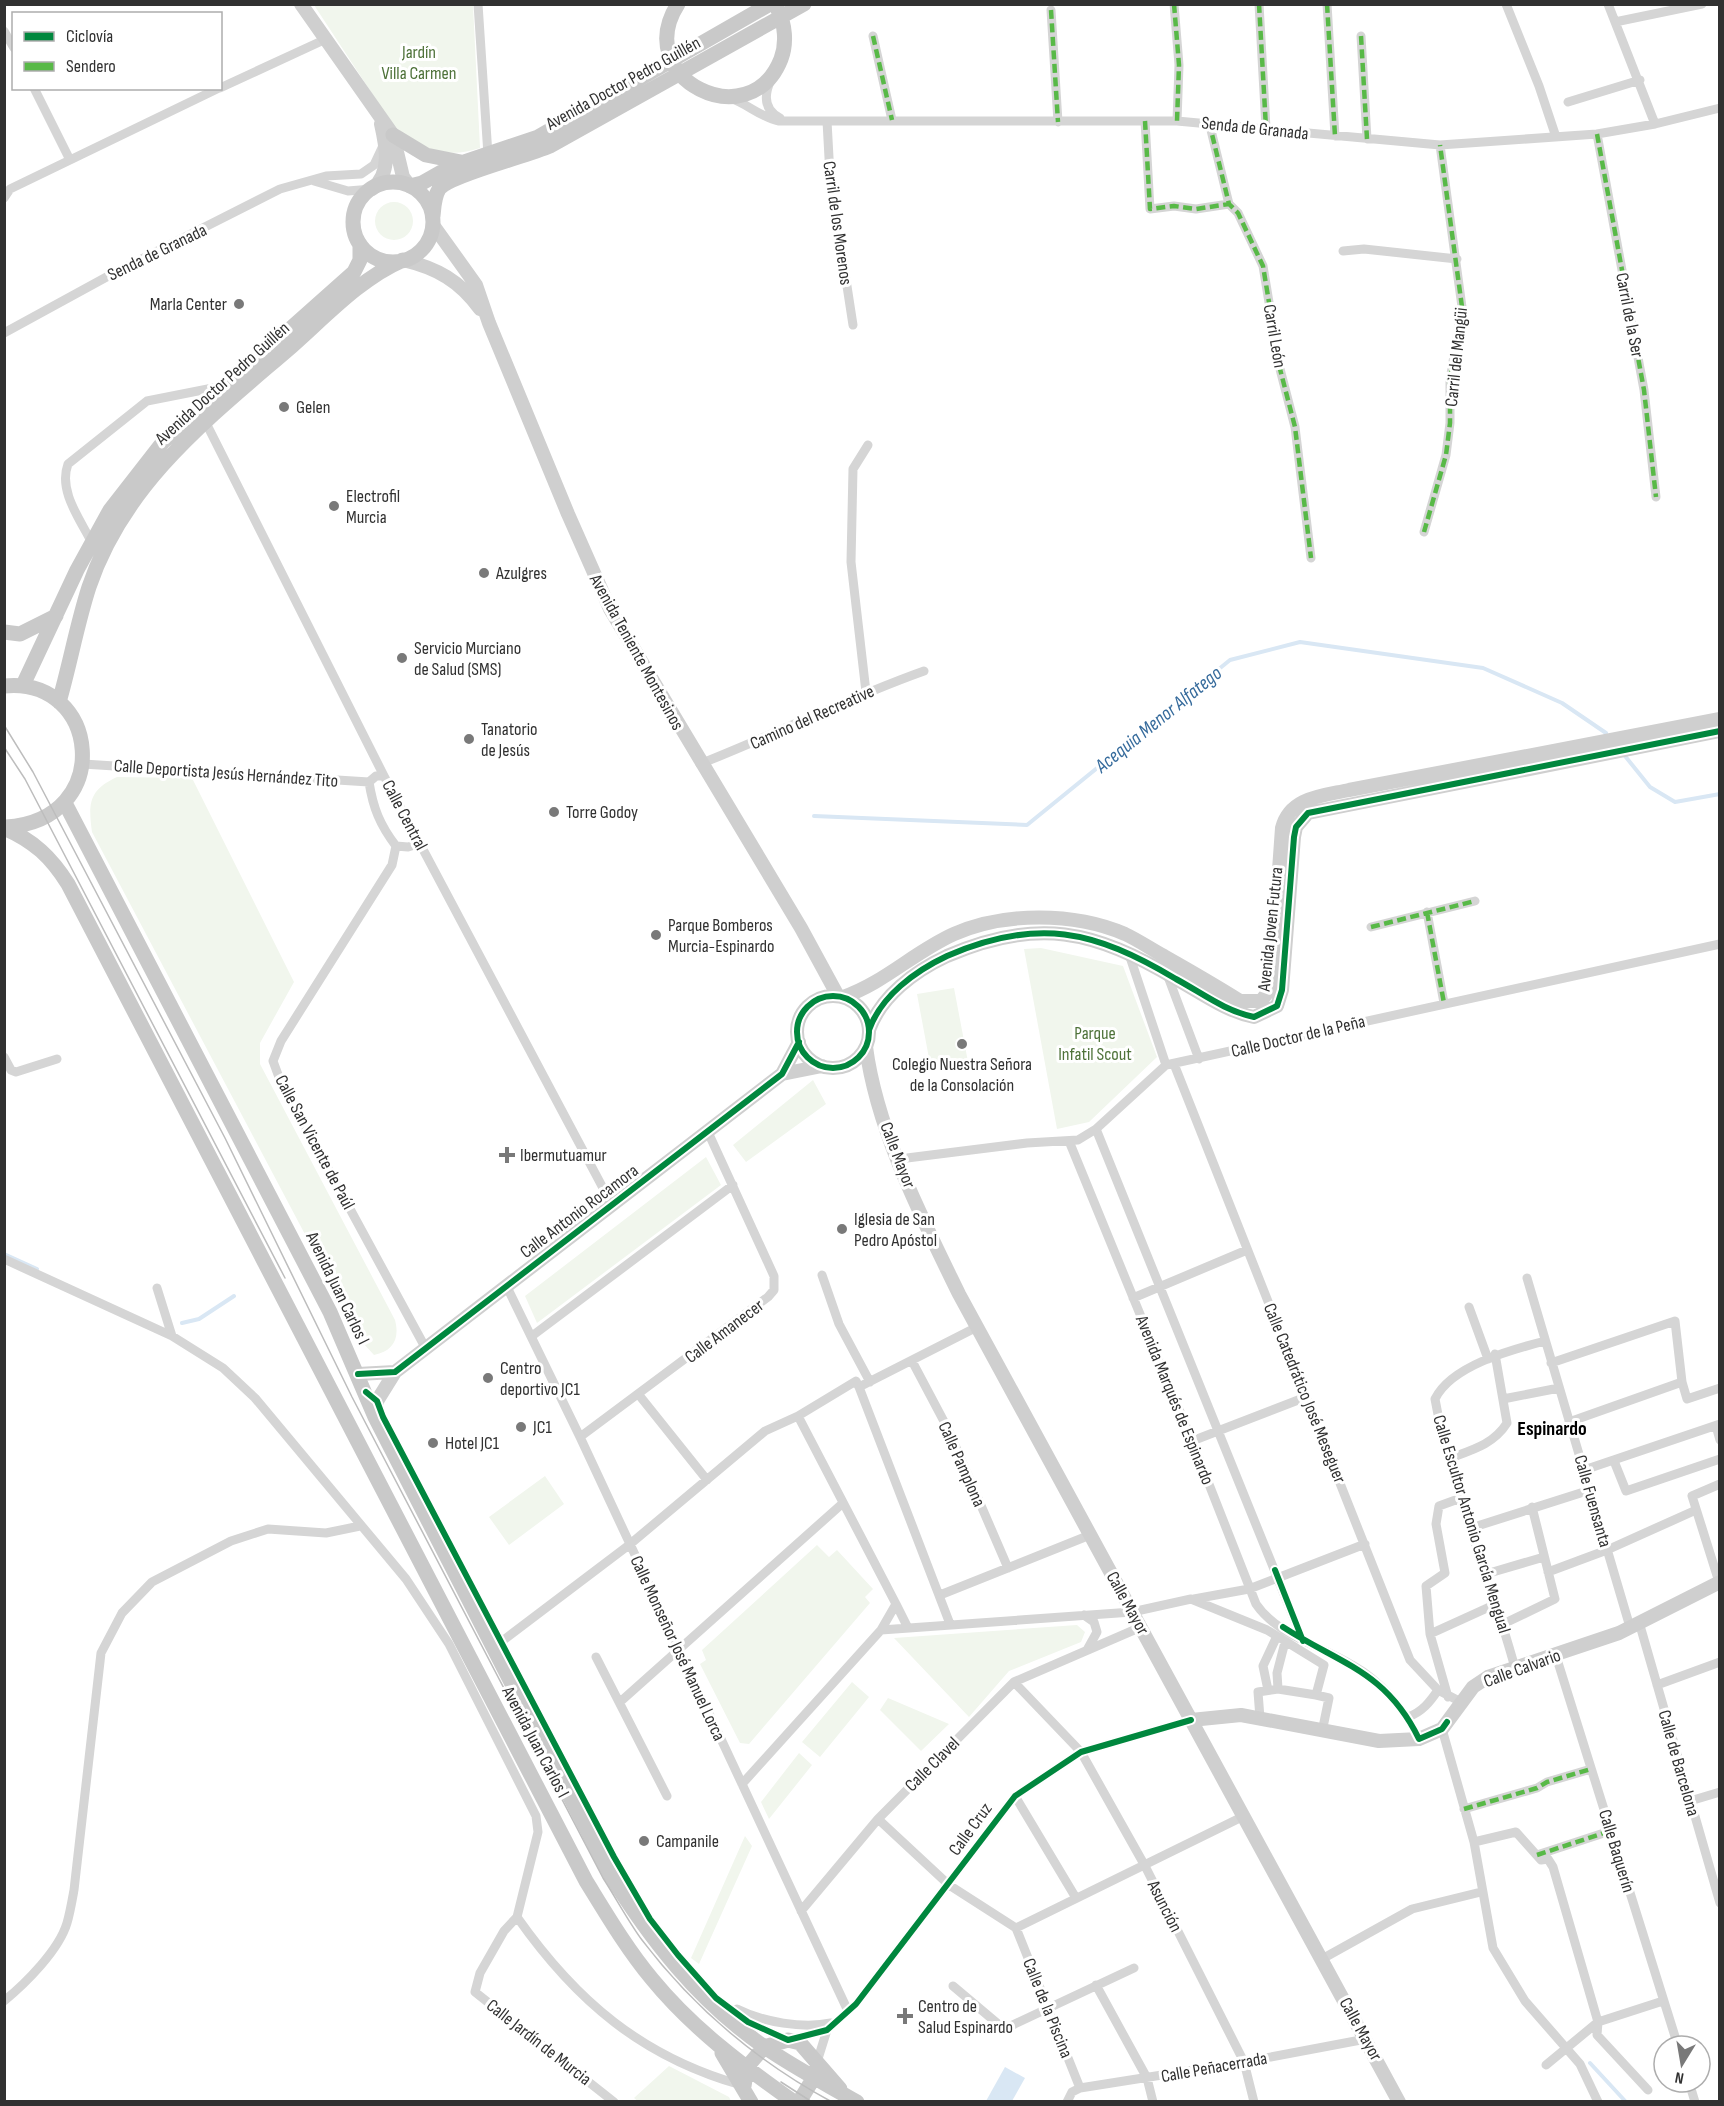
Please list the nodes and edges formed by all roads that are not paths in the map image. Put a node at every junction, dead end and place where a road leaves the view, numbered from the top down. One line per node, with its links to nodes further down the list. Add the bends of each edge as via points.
1 (301, 4): 17 (main road)
2 (478, 4): 44 (street)
3 (804, 4): 11 (main road)
4 (1174, 4): 33 (street, via 1179,66)
5 (1259, 4): 37 (street)
6 (1327, 4): 39 (street)
7 (1506, 4): 40 (street)
8 (1608, 4): 13 (street)
9 (1702, 4): 13 (street)
10 (674, 9): 19 (main road, via 667,36)
11 (775, 9): 19 (main road, Avenida Doctor Pedro Guillén); 20 (main road, via 784,46); 21 (main road, Avenida Doctor Pedro Guillén)
12 (1051, 10): 34 (street)
13 (1615, 22): 22 (street)
14 (4, 31): 18 (street)
15 (873, 36): 29 (street)
16 (1361, 36): 42 (street)
17 (326, 39): 23 (street); 41 (main road)
18 (12, 45)
19 (672, 61): 21 (main road); 44 (main road, Avenida Doctor Pedro Guillén, via 538,137)
20 (775, 71): 26 (main road, via 749,92); 30 (street, via 766,102 771,113)
21 (681, 75): 26 (main road, via 700,90); 52 (main road, Avenida Doctor Pedro Guillén, via 535,153 450,181 436,195)
22 (1640, 80): 27 (street); 36 (street)
23 (222, 87)
24 (35, 90): 45 (street)
25 (216, 90): 45 (street)
26 (716, 95): 30 (street, Senda de Granada, via 738,101 772,119)
27 (1568, 102)
28 (1719, 108): 36 (street, Senda de Granada)
29 (892, 120): 31 (street, Senda de Granada); 34 (street, Senda de Granada)
30 (787, 121): 31 (street, Senda de Granada)
31 (827, 121): 58 (street, Carril de los Morenos, via 830,176)
32 (1144, 121): 33 (street, Senda de Granada); 34 (street, Senda de Granada); 51 (street, via 1150,209)
33 (1177, 121): 35 (street, Senda de Granada)
34 (1058, 122)
35 (1209, 122): 37 (street, Senda de Granada); 51 (street, Carril León)
36 (1655, 124): 38 (street, Senda de Granada)
37 (1266, 128): 39 (street, Senda de Granada)
38 (1597, 134): 40 (street, Senda de Granada); 63 (street, Carril de la Ser, via 1644,390)
39 (1335, 136): 42 (street, Senda de Granada)
40 (1556, 137): 43 (street, Senda de Granada)
41 (389, 138): 46 (main road, via 426,155); 47 (street, Senda de Granada, via 368,171); 48 (main road); 49 (main road, via 383,176)
42 (1367, 140): 43 (street, Senda de Granada)
43 (1440, 146): 55 (street, Carril del Mangüi)
44 (488, 155): 46 (main road, Avenida Doctor Pedro Guillén)
45 (69, 158): 50 (street, via 10,189)
46 (464, 162): 48 (main road, Avenida Doctor Pedro Guillén)
47 (314, 181): 49 (street, via 348,191); 59 (street, Senda de Granada, via 280,189)
48 (410, 186): 49 (main road, via 386,183); 52 (main road, via 427,201)
49 (372, 189): 53 (main road, via 356,209 354,227)
50 (4, 198)
51 (1229, 204): 66 (street, Carril León, via 1238,213 1263,266 1280,369 1295,428)
52 (433, 221): 56 (main road, via 426,244); 57 (main road, Avenida Teniente Montesinos, via 471,276)
53 (360, 244): 56 (main road, via 379,259); 60 (main road, Avenida Doctor Pedro Guillén, via 360,260 354,272)
54 (1343, 251): 55 (street, via 1364,249)
55 (1457, 259): 64 (street, Carril del Mangüi, via 1462,307 1450,380 1450,423 1446,455)
56 (403, 260): 57 (main road, Avenida Teniente Montesinos, via 449,277 471,297); 61 (main road, Avenida Doctor Pedro Guillén, via 379,272)
57 (489, 323): 76 (main road, Avenida Teniente Montesinos, via 610,609)
58 (853, 325)
59 (4, 333)
60 (228, 385): 65 (main road, Avenida Doctor Pedro Guillén, via 163,442 110,510); 65 (street, via 147,401 68,464 66,490)
61 (205, 421): 72 (main road, Avenida Doctor Pedro Guillén, via 166,459 110,540 89,586); 77 (street, Calle Central)
62 (868, 445): 71 (street, via 853,468 851,562)
63 (1656, 497)
64 (1425, 532)
65 (92, 543): 67 (main road, Avenida Doctor Pedro Guillén)
66 (1311, 558)
67 (57, 616): 68 (main road, via 20,634); 70 (main road, Avenida Doctor Pedro Guillén)
68 (4, 632)
69 (924, 671): 71 (street, Camino del Recreative)
70 (12, 682): 72 (main road, via 43,691)
71 (866, 692): 76 (street, Camino del Recreative)
72 (59, 702): 75 (main road, via 74,720 82,741)
73 (1719, 719): 90 (main road, Avenida Joven Futura, via 1349,790 1297,804 1282,828 1271,982 1261,1001 1240,1001 1125,934 1065,919 1028,918 956,933 920,951 874,985)
74 (1719, 731): 89 (main road, Avenida Joven Futura, via 1308,813 1296,827 1294,837 1282,990 1277,1006 1254,1017 1238,1014)
75 (83, 764): 78 (street, Calle Deportista Jesús Hernández Tito); 79 (main road, via 77,785)
76 (700, 764): 88 (main road, Avenida Teniente Montesinos)
77 (384, 776): 78 (street); 81 (street, Calle Central)
78 (369, 782): 82 (street, via 381,827)
79 (65, 803): 80 (main road, via 33,823); 128 (main road, Avenida Juan Carlos I, via 330,1312)
80 (4, 827): 241 (main road, Avenida Juan Carlos I, via 45,851 68,884 586,1881 654,1981)
81 (421, 843): 82 (street); 109 (street, Calle Central)
82 (396, 846): 123 (street, Calle San Vicente de Paúl, via 392,865 281,1041 273,1061)
83 (1475, 902): 84 (street)
84 (1427, 912): 85 (street); 92 (street)
85 (1371, 927)
86 (1719, 944): 92 (street, Calle Doctor de la Peña)
87 (1128, 951): 89 (main road, Avenida Joven Futura); 93 (main road, Avenida Joven Futura, via 1057,932 1032,932 980,942 935,962 902,986 880,1006); 100 (street, Calle Catedrático José Meseguer)
88 (820, 963): 90 (main road, Avenida Teniente Montesinos); 91 (main road)
89 (1167, 973): 98 (street)
90 (841, 997): 91 (main road); 93 (main road, via 864,1013)
91 (818, 999): 94 (main road, via 800,1017)
92 (1444, 1003): 98 (street, Calle Doctor de la Peña)
93 (869, 1030): 95 (main road)
94 (799, 1042): 101 (main road, via 807,1057); 102 (main road, Calle Antonio Rocamora)
95 (866, 1047): 99 (main road); 103 (main road, Calle Mayor)
96 (4, 1057): 97 (street, via 16,1072)
97 (57, 1059)
98 (1199, 1059): 100 (street, Calle Doctor de la Peña)
99 (845, 1065): 101 (main road); 103 (main road, Calle Mayor, via 863,1078)
100 (1170, 1065): 104 (street); 110 (street, Calle Catedrático José Meseguer)
101 (822, 1066): 102 (main road, Calle Antonio Rocamora)
102 (782, 1074): 105 (main road, Calle Antonio Rocamora)
103 (876, 1096): 107 (main road, Calle Mayor)
104 (1096, 1129): 106 (street); 115 (street, Avenida Marqués de Espinardo)
105 (708, 1132): 108 (street); 109 (main road, Calle Antonio Rocamora)
106 (1069, 1141): 107 (street); 117 (street, Avenida Marqués de Espinardo)
107 (899, 1159): 119 (main road, Calle Mayor, via 933,1240)
108 (733, 1185): 121 (street); 134 (street, Calle Amanecer, via 774,1276 774,1290)
109 (612, 1206): 114 (main road, Calle Antonio Rocamora)
110 (1247, 1250): 115 (street); 136 (street, Calle Catedrático José Meseguer)
111 (4, 1259): 120 (street, Calle Jardín de Murcia)
112 (822, 1275): 129 (street, via 839,1324)
113 (1527, 1278): 122 (street, Calle Fuensanta)
114 (506, 1285): 121 (street, Calle Monseñor José Manuel Lorca); 123 (main road, Calle Antonio Rocamora)
115 (1160, 1287): 117 (street); 141 (street, Avenida Marqués de Espinardo)
116 (157, 1288): 120 (street)
117 (1133, 1298): 144 (street, Avenida Marqués de Espinardo)
118 (1469, 1307): 124 (street)
119 (977, 1327): 125 (street); 158 (main road, Calle Mayor)
120 (172, 1336): 156 (street, Calle Jardín de Murcia, via 223,1368 255,1398)
121 (532, 1336): 142 (street, Calle Monseñor José Manuel Lorca)
122 (1545, 1341): 124 (street, Calle Escultor Antonio García Mengual); 126 (street, Calle Fuensanta)
123 (425, 1347): 127 (main road, Calle Antonio Rocamora)
124 (1492, 1356): 137 (street); 145 (street, Calle Escultor Antonio García Mengual, via 1441,1387 1435,1400)
125 (912, 1361): 129 (street); 163 (street, Calle Pamplona, via 948,1429)
126 (1551, 1363): 130 (street, via 1675,1321); 132 (street, Calle Fuensanta)
127 (395, 1372): 128 (main road); 135 (main road, Calle Antonio Rocamora)
128 (358, 1374): 135 (main road, Avenida Juan Carlos I)
129 (870, 1382): 131 (street)
130 (1683, 1382): 133 (street, via 1687,1399); 139 (street)
131 (859, 1387): 138 (street, via 856,1381); 169 (street)
132 (1559, 1388): 137 (street); 139 (street, Calle Fuensanta)
133 (1719, 1388)
134 (639, 1395): 142 (street, Calle Amanecer); 149 (street)
135 (372, 1397): 184 (street); 242 (main road, Avenida Juan Carlos I, via 375,1417 608,1871 657,1944 691,1984)
136 (1306, 1397): 141 (street); 159 (street, Calle Catedrático José Meseguer)
137 (1503, 1400): 145 (street, via 1507,1423 1501,1433 1481,1447)
138 (798, 1416): 149 (street, via 765,1431); 153 (street)
139 (1569, 1422): 148 (street, Calle Fuensanta)
140 (1718, 1425): 143 (street); 147 (street)
141 (1219, 1432): 144 (street); 166 (street, Avenida Marqués de Espinardo)
142 (580, 1437): 160 (street, Calle Monseñor José Manuel Lorca)
143 (1719, 1440)
144 (1192, 1441): 168 (street, Avenida Marqués de Espinardo)
145 (1450, 1458): 152 (street, Calle Escultor Antonio García Mengual)
146 (1719, 1459): 147 (street, via 1626,1491)
147 (1614, 1461): 148 (street)
148 (1584, 1470): 151 (street, Calle Fuensanta)
149 (707, 1480): 160 (street)
150 (1719, 1484): 155 (street, via 1692,1496)
151 (1590, 1490): 154 (street); 161 (street, Calle Fuensanta)
152 (1461, 1498): 157 (street, Calle Escultor Antonio García Mengual); 181 (street, via 1439,1506 1436,1524 1445,1573 1426,1586)
153 (843, 1503): 171 (street); 186 (street)
154 (1532, 1507): 157 (street); 162 (street)
155 (1696, 1510): 161 (street); 167 (street)
156 (360, 1526): 224 (street, Calle Jardín de Murcia, via 406,1579 448,1644 537,1816 538,1832); 231 (street, via 326,1533 268,1529 231,1541 152,1582 122,1613 101,1653 67,1925 50,1953)
157 (1471, 1528): 165 (street, Calle Escultor Antonio García Mengual)
158 (1090, 1535): 163 (street); 173 (main road, Calle Mayor)
159 (1365, 1544): 166 (street); 195 (street, Calle Catedrático José Meseguer, via 1410,1660)
160 (629, 1545): 184 (street); 186 (street, Calle Monseñor José Manuel Lorca)
161 (1607, 1550): 164 (street); 177 (street, Calle Fuensanta)
162 (1544, 1557): 164 (street); 165 (street)
163 (1008, 1568): 169 (street)
164 (1548, 1572): 176 (street, via 1555,1599)
165 (1486, 1574): 172 (street, Calle Escultor Antonio García Mengual)
166 (1278, 1578): 168 (street); 183 (street, Avenida Marqués de Espinardo)
167 (1719, 1582): 177 (main road, Calle Calvario)
168 (1250, 1589): 170 (street); 183 (street, Avenida Marqués de Espinardo, via 1262,1613)
169 (940, 1595): 175 (street)
170 (1191, 1599): 173 (street); 182 (street)
171 (896, 1604): 179 (street); 180 (street)
172 (1496, 1604): 176 (street, Calle Escultor Antonio García Mengual); 181 (street)
173 (1132, 1612): 174 (street); 178 (main road, Calle Mayor)
174 (1084, 1615): 175 (street); 187 (street, via 1094,1622 1097,1632)
175 (950, 1624): 179 (street)
176 (1503, 1624): 191 (street, Calle Escultor Antonio García Mengual)
177 (1635, 1625): 188 (main road, Calle Calvario); 193 (street, Calle de Barcelona)
178 (1141, 1627): 187 (street, Calle Clavel); 201 (main road, Calle Mayor)
179 (908, 1628): 180 (street)
180 (881, 1630): 207 (street)
181 (1430, 1634): 197 (street)
182 (1276, 1636): 185 (street); 194 (street, via 1263,1666)
183 (1303, 1641): 199 (street, Avenida Marqués de Espinardo, via 1370,1676)
184 (501, 1642): 230 (street, via 636,1896 678,1956)
185 (1285, 1642): 194 (street); 196 (street, via 1324,1665)
186 (681, 1650): 198 (street); 207 (street, Calle Monseñor José Manuel Lorca)
187 (1088, 1650): 192 (street, Calle Clavel)
188 (1556, 1656): 191 (main road, Calle Calvario); 206 (street, Calle Baquerín)
189 (596, 1657): 198 (street)
190 (1719, 1662): 193 (street)
191 (1515, 1668): 197 (main road, Calle Calvario, via 1488,1677)
192 (1014, 1682): 205 (street, Asunción); 214 (street, Calle Clavel)
193 (1657, 1685): 211 (street, Calle de Barcelona)
194 (1273, 1690): 196 (street); 200 (street, via 1258,1692)
195 (1438, 1690): 197 (street, Calle Catedrático José Meseguer); 199 (street, via 1430,1703)
196 (1316, 1695): 203 (street, via 1329,1698)
197 (1455, 1699): 202 (main road, Calle Calvario)
198 (620, 1702): 209 (street)
199 (1408, 1717): 204 (street, Avenida Marqués de Espinardo)
200 (1260, 1718): 201 (main road, via 1241,1715); 203 (main road)
201 (1191, 1720): 205 (street, Calle Cruz); 213 (main road, Calle Mayor)
202 (1442, 1729): 204 (main road); 212 (street)
203 (1322, 1732): 204 (main road, via 1379,1741)
204 (1419, 1739)
205 (1081, 1752): 210 (street, Calle Cruz); 218 (street, Asunción)
206 (1591, 1769): 212 (street); 215 (street, Calle Baquerín)
207 (742, 1784): 223 (street, Calle Monseñor José Manuel Lorca)
208 (1719, 1792): 211 (street)
209 (667, 1796)
210 (1015, 1796): 219 (street, Calle Cruz); 221 (street)
211 (1690, 1801): 222 (street, Calle de Barcelona)
212 (1464, 1809): 216 (street)
213 (1244, 1816): 218 (street); 226 (main road, Calle Mayor)
214 (878, 1819): 219 (street); 223 (street, Calle Clavel)
215 (1610, 1831): 217 (street); 232 (street, Calle Baquerín)
216 (1474, 1842): 217 (street, via 1516,1832); 220 (street)
217 (1537, 1855): 236 (street, via 1541,1860 1548,1859 1553,1867)
218 (1145, 1866): 221 (street); 245 (street, Asunción)
219 (949, 1885): 225 (street); 234 (street, Calle Cruz)
220 (1481, 1892): 226 (street, via 1412,1909); 243 (street, via 1493,1948 1525,2001)
221 (1076, 1898): 225 (street)
222 (1719, 1903)
223 (801, 1911): 234 (street, Calle Monseñor José Manuel Lorca)
224 (517, 1917): 250 (street, via 542,1954 581,1997 634,2038 704,2074); 254 (street, Calle Jardín de Murcia, via 485,1964 475,1992)
225 (1016, 1928): 233 (street, Calle de la Piscina)
226 (1322, 1959): 239 (main road, Calle Mayor)
227 (1134, 1968): 228 (street)
228 (1096, 1985): 233 (street); 248 (street)
229 (953, 1986): 233 (street, via 1004,2029)
230 (716, 1998): 235 (street, via 746,2014 774,2021 822,2025); 240 (street, via 748,2022)
231 (4, 2001)
232 (1663, 2001): 236 (street); 238 (street, Calle Baquerín)
233 (1050, 2008): 251 (street, Calle de la Piscina)
234 (848, 2011): 235 (street, Calle Cruz)
235 (837, 2021): 237 (street, Calle Cruz)
236 (1598, 2022): 243 (street); 252 (street, via 1597,2036)
237 (827, 2030): 240 (street); 244 (street)
238 (1674, 2034)
239 (1366, 2039): 245 (street, Calle Peñacerrada); 262 (main road, Calle Mayor)
240 (788, 2040): 242 (main road); 244 (main road, via 800,2043)
241 (716, 2043): 247 (main road, Avenida Juan Carlos I); 250 (main road)
242 (764, 2047): 247 (main road); 249 (main road, Avenida Juan Carlos I)
243 (1567, 2047): 246 (street); 263 (street)
244 (817, 2062): 249 (main road); 253 (main road)
245 (1244, 2062): 248 (street, Calle Peñacerrada); 261 (street, Asunción)
246 (1546, 2065)
247 (747, 2067): 250 (main road); 257 (main road, Avenida Juan Carlos I)
248 (1147, 2078): 251 (street, Calle Peñacerrada); 260 (street)
249 (813, 2079): 253 (main road, Avenida Juan Carlos I); 258 (main road)
250 (744, 2086): 255 (main road); 256 (main road)
251 (1080, 2088): 259 (street, via 1072,2092)
252 (1648, 2090)
253 (851, 2099)
254 (614, 2102)
255 (744, 2102)
256 (751, 2102)
257 (794, 2102)
258 (799, 2102)
259 (1067, 2102)
260 (1153, 2102)
261 (1254, 2102)
262 (1399, 2102)
263 (1598, 2102)

